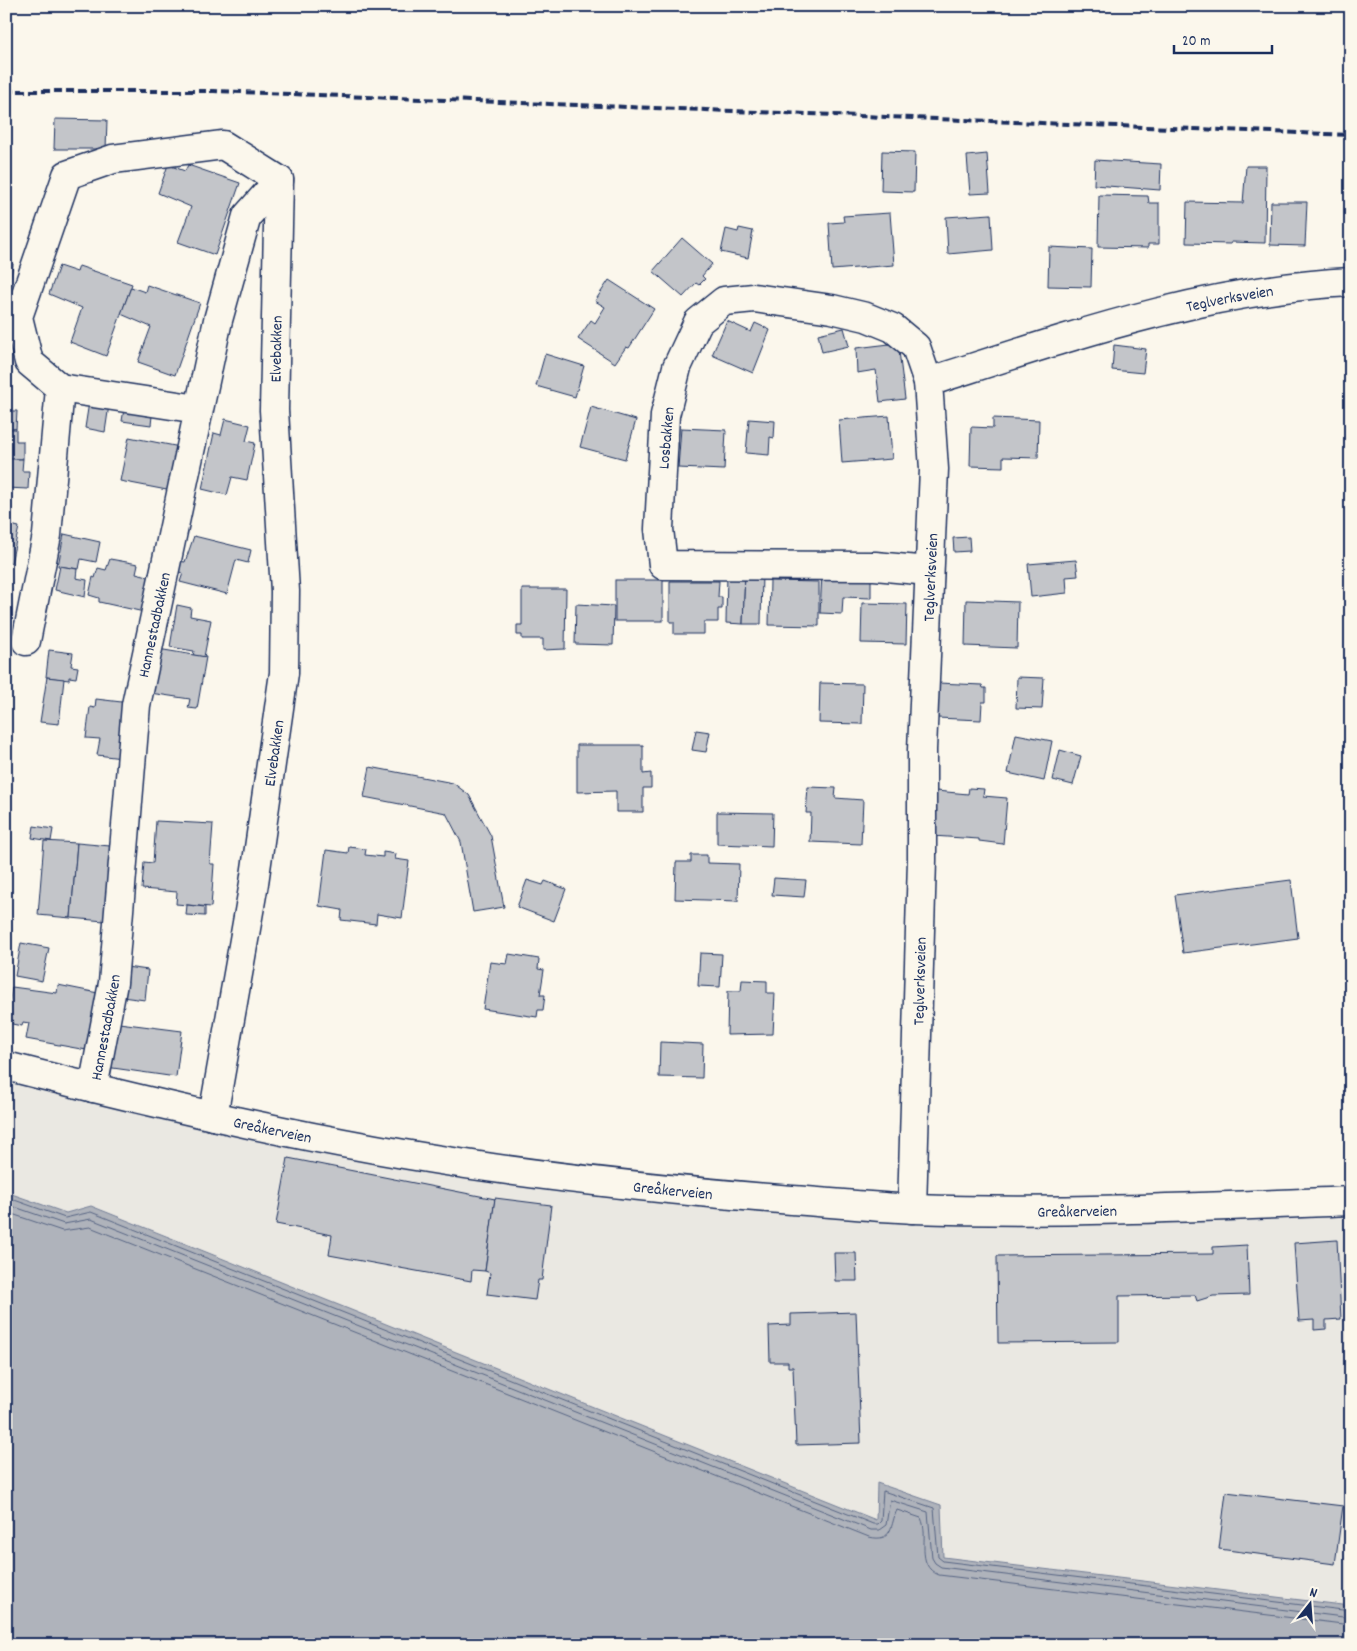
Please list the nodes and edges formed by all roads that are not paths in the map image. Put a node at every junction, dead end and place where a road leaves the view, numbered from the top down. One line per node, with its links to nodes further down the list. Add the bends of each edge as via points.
1 (279, 180): 4 (street, via 223,145 112,159 67,175 18,317 29,362); 5 (street, Hannestadbakken, via 247,216 218,320); 10 (street, Elvebakken, via 274,410 286,591 284,673 254,883)
2 (1351, 282): 3 (street, Teglverksveien, via 1277,288 1139,316)
3 (928, 382): 6 (street, Teglverksveien, via 934,469); 6 (street, Losbakken, via 916,348 893,328 866,317 754,298 724,301 698,322 677,367 665,415 659,529 663,566 875,566)
4 (60, 388): 5 (street); 7 (street, via 47,536)
5 (198, 409): 9 (street, Hannestadbakken, via 136,706 113,982)
6 (929, 571): 12 (street, Teglverksveien)
7 (26, 641)
8 (6, 1066): 9 (street, Greåkerveien)
9 (93, 1088): 10 (street, Greåkerveien)
10 (213, 1116): 12 (street, Greåkerveien, via 492,1168 735,1195)
11 (1351, 1201): 12 (street, Greåkerveien, via 1120,1209)
12 (912, 1208)

